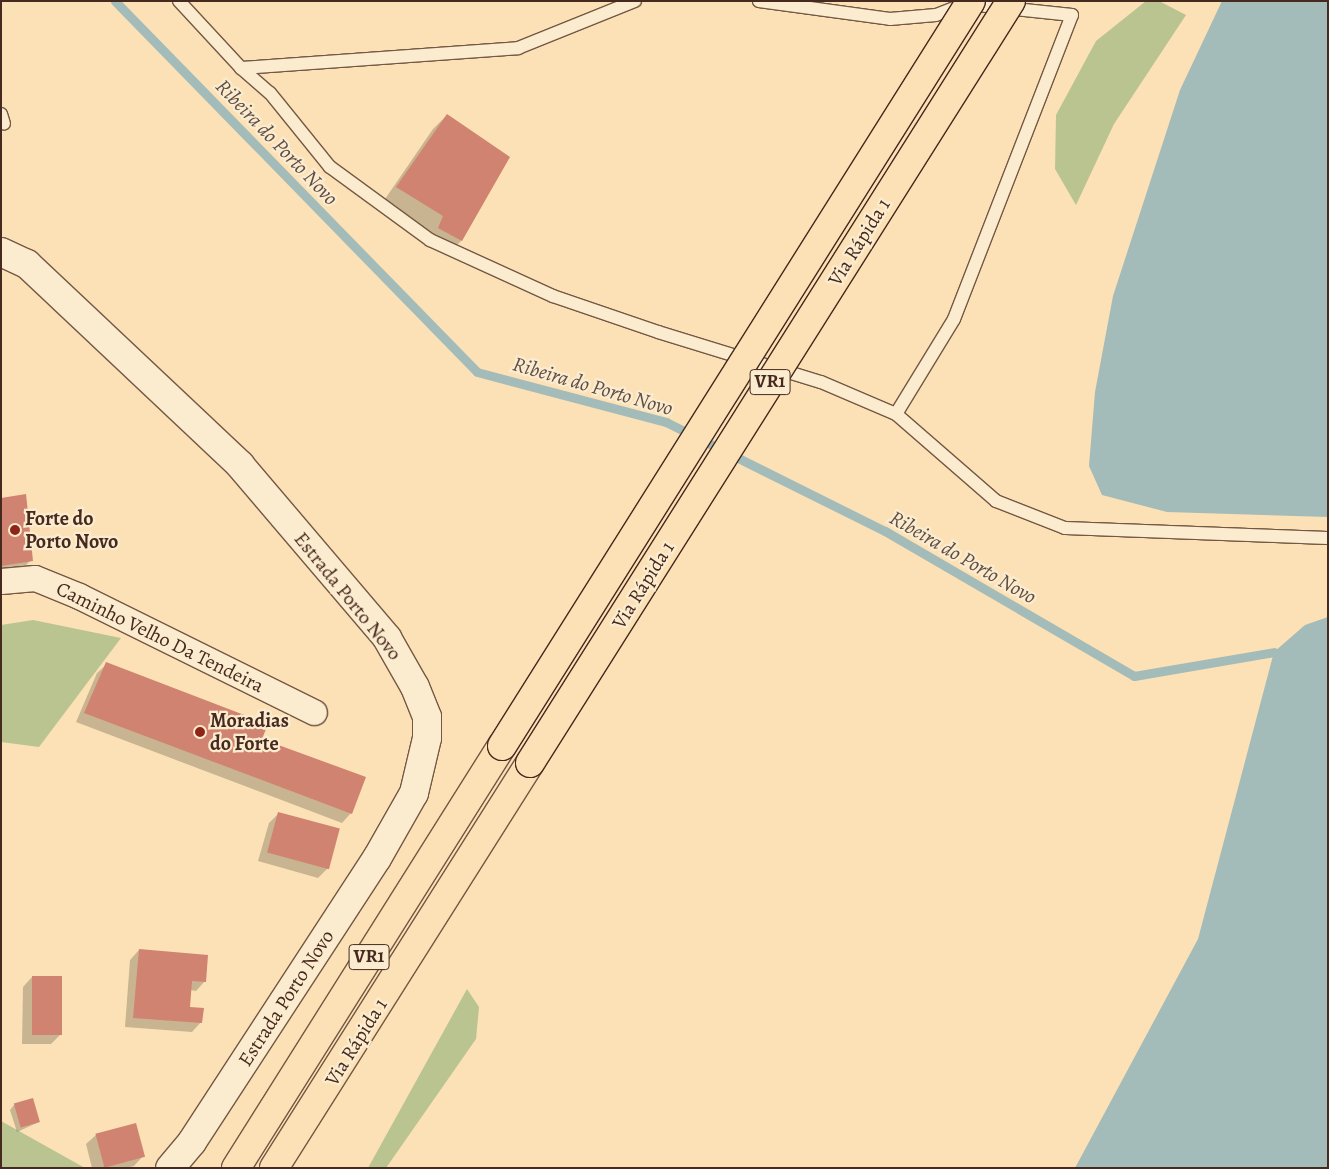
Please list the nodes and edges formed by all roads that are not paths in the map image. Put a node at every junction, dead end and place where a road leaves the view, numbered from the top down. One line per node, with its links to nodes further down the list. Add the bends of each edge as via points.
1 (179, 1): 6 (lane)
2 (635, 1): 6 (lane, via 518,48)
3 (759, 1): 5 (lane, via 890,20 936,14)
4 (1011, 1): 14 (highway, Via Rápida 1 / VR1, bridge)
5 (970, 2): 8 (lane, via 1072,15 954,319); 13 (highway, Via Rápida 1 / VR1, bridge)
6 (241, 68): 8 (lane, via 270,93 330,167 430,240 554,296 821,382)
7 (1, 252): 12 (main road, Estrada Porto Novo, via 27,264 240,465 387,638 415,687 427,717 427,738 414,793 377,858 192,1142)
8 (896, 414): 9 (lane, via 996,501 1065,528)
9 (1328, 538)
10 (1, 581): 11 (street, Caminho Velho Da Tendeira, via 34,578 79,596)
11 (314, 712)
12 (170, 1168)
13 (236, 1168)
14 (274, 1168)

